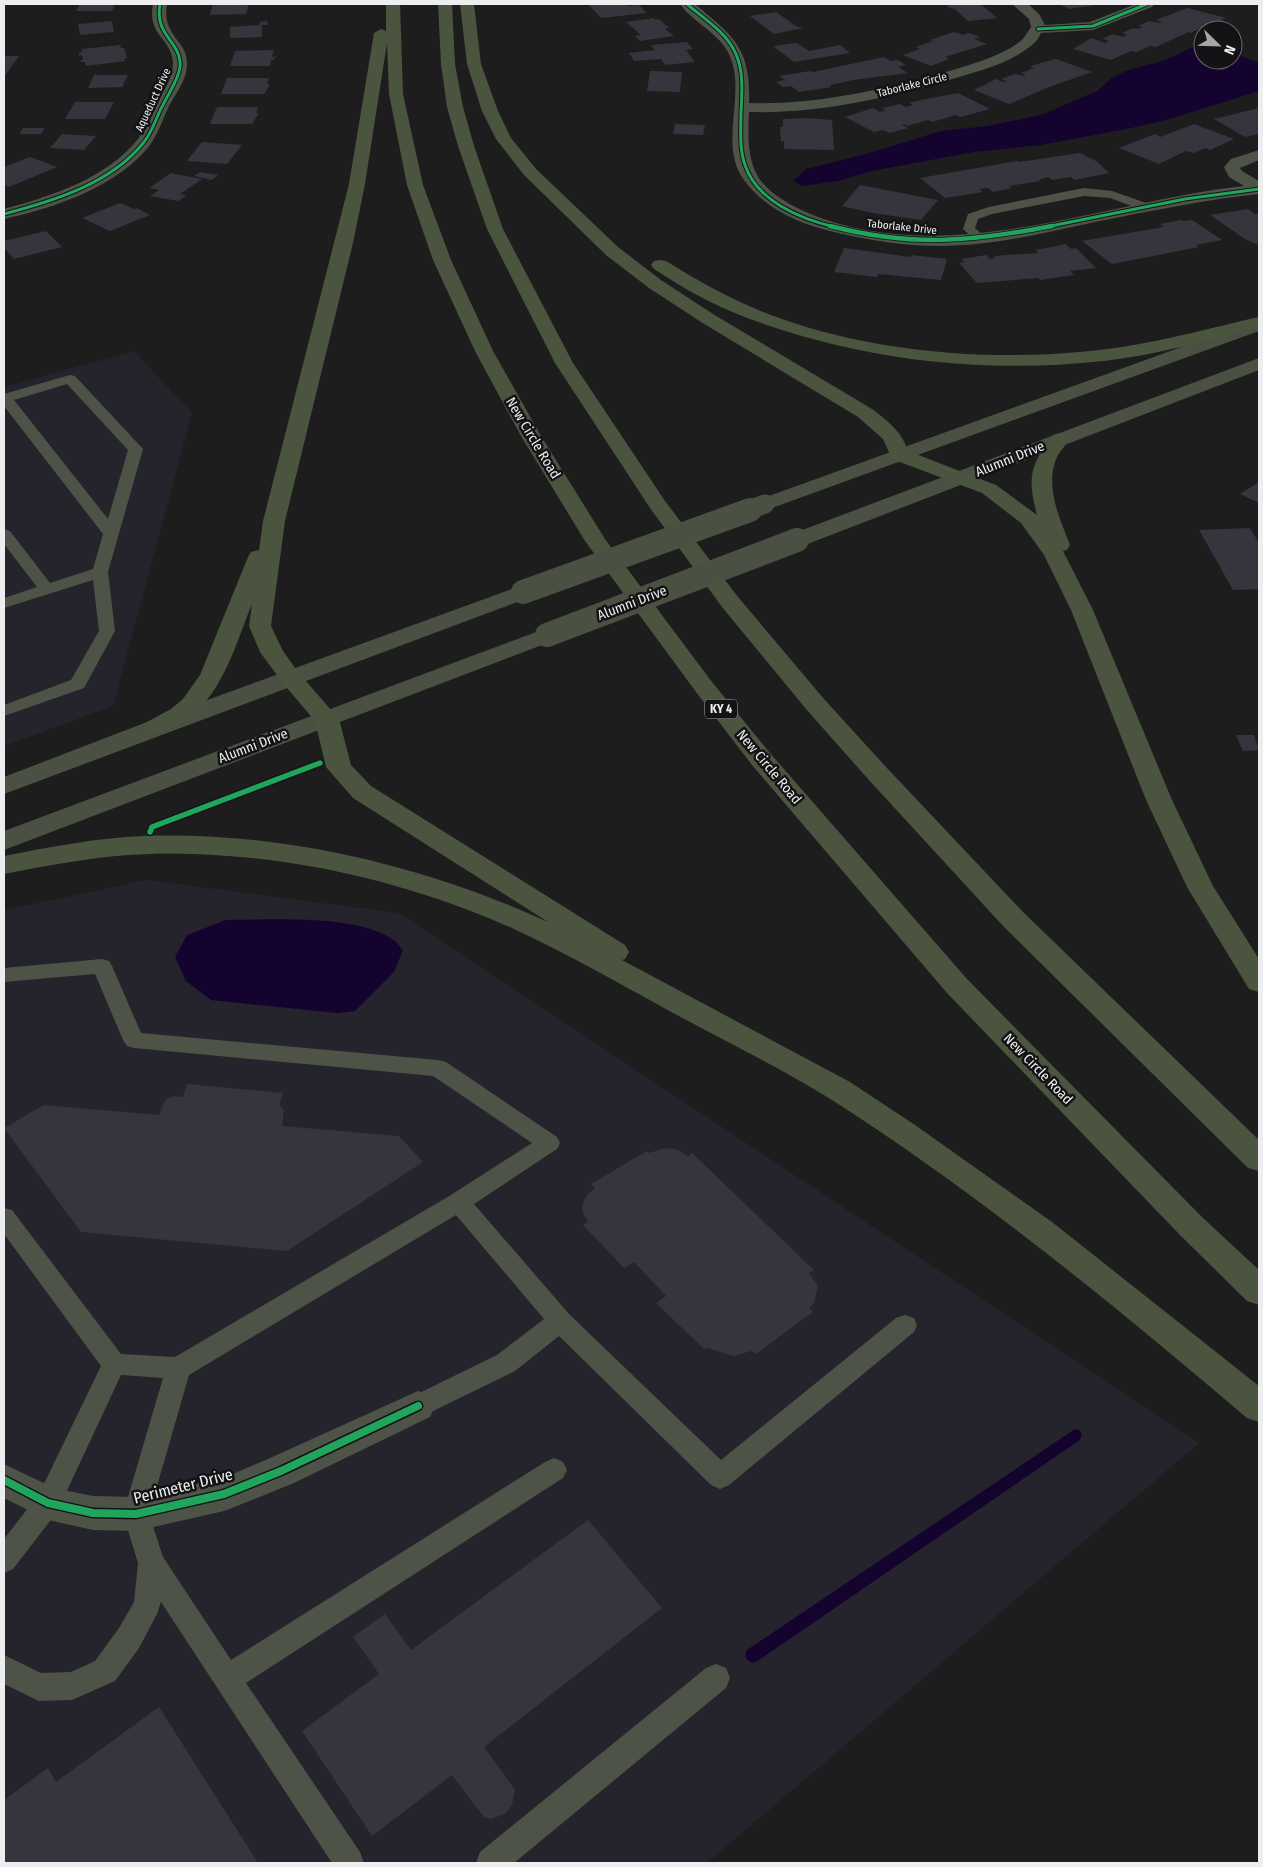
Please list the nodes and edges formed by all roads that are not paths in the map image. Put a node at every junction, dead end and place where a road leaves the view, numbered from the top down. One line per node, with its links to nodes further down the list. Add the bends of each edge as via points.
1 (160, 4): 15 (street, Aqueduct Drive, via 159,24 178,54 180,64 146,140 135,153 97,179 50,200)
2 (388, 4): 25 (highway, via 344,242)
3 (393, 4): 45 (highway, New Circle Road / KY 4, via 396,94 415,185 442,260 484,350 531,436 596,541 761,758 957,986 1191,1226)
4 (445, 4): 42 (highway, via 448,64 455,107 495,229 564,363 657,504 730,602 877,773 1014,920)
5 (467, 4): 11 (highway, via 474,64)
6 (686, 4): 10 (street, Taborlake Drive, via 716,29 736,52 741,75)
7 (1019, 4): 9 (street, via 1033,16)
8 (1147, 4): 9 (street, via 1093,26)
9 (1038, 29): 10 (street, Taborlake Circle, via 1034,37 1016,50 915,86 810,105)
10 (740, 107): 17 (street, Taborlake Drive, via 742,154 750,177 781,206 821,223 865,234 916,241)
11 (498, 128): 16 (highway, via 576,201); 23 (highway, via 530,172 612,251 708,318 865,413 893,438)
12 (1259, 155): 13 (street, via 1237,162 1232,171)
13 (1259, 189): 14 (street, Taborlake Drive)
14 (1145, 207): 17 (street, Taborlake Drive); 17 (lane, via 1112,195 1084,192 972,217 969,229)
15 (4, 214)
16 (620, 235)
17 (980, 238)
18 (649, 257): 19 (highway, via 706,293 766,319 839,340 933,356 1017,360 1103,356)
19 (1259, 323): 23 (main road)
20 (1259, 364): 22 (main road, Alumni Drive)
21 (5, 398): 27 (lane); 27 (lane, via 70,379 136,449)
22 (1060, 439): 24 (main road, Alumni Drive); 29 (highway, via 1045,461 1042,483)
23 (899, 455): 24 (highway); 32 (main road, bridge)
24 (962, 478): 29 (highway, via 989,489 1029,518 1055,555); 34 (main road, Alumni Drive, bridge)
25 (274, 521): 32 (highway, via 260,626 272,652); 35 (highway, via 212,675 192,704)
26 (4, 534): 30 (lane)
27 (111, 534): 28 (lane)
28 (100, 572): 30 (lane); 33 (lane, via 107,632 78,684)
29 (1071, 587): 40 (highway, via 1159,800 1200,887)
30 (47, 589): 31 (lane)
31 (4, 604)
32 (290, 677): 34 (highway); 35 (main road)
33 (4, 711)
34 (327, 718): 37 (main road, Alumni Drive); 41 (highway, via 339,767 362,792 570,922)
35 (156, 727): 36 (main road)
36 (4, 786)
37 (4, 841)
38 (4, 865): 41 (highway, via 59,854 144,845 292,854 370,870 440,890 502,913 594,958)
39 (4, 975): 43 (lane, via 102,966 134,1040 438,1068 548,1143)
40 (1259, 982)
41 (763, 1049): 51 (highway, via 840,1091 954,1166 1158,1322)
42 (1259, 1159)
43 (459, 1202): 46 (lane); 49 (lane)
44 (4, 1217): 48 (lane)
45 (1259, 1291)
46 (560, 1321): 47 (lane, via 720,1477); 50 (lane, via 506,1363)
47 (905, 1325)
48 (114, 1364): 49 (lane); 54 (lane)
49 (178, 1368): 55 (lane)
50 (418, 1406): 55 (street, Perimeter Drive, via 224,1494)
51 (1259, 1407)
52 (554, 1470): 60 (lane)
53 (4, 1480): 54 (street, Perimeter Drive)
54 (48, 1502): 55 (street, Perimeter Drive, via 93,1513); 56 (lane)
55 (136, 1514): 57 (lane)
56 (4, 1560)
57 (151, 1563): 58 (lane, via 148,1605 105,1671 72,1686 39,1686); 60 (lane)
58 (4, 1670)
59 (716, 1678): 62 (lane)
60 (227, 1679): 61 (lane)
61 (349, 1863)
62 (491, 1863)

